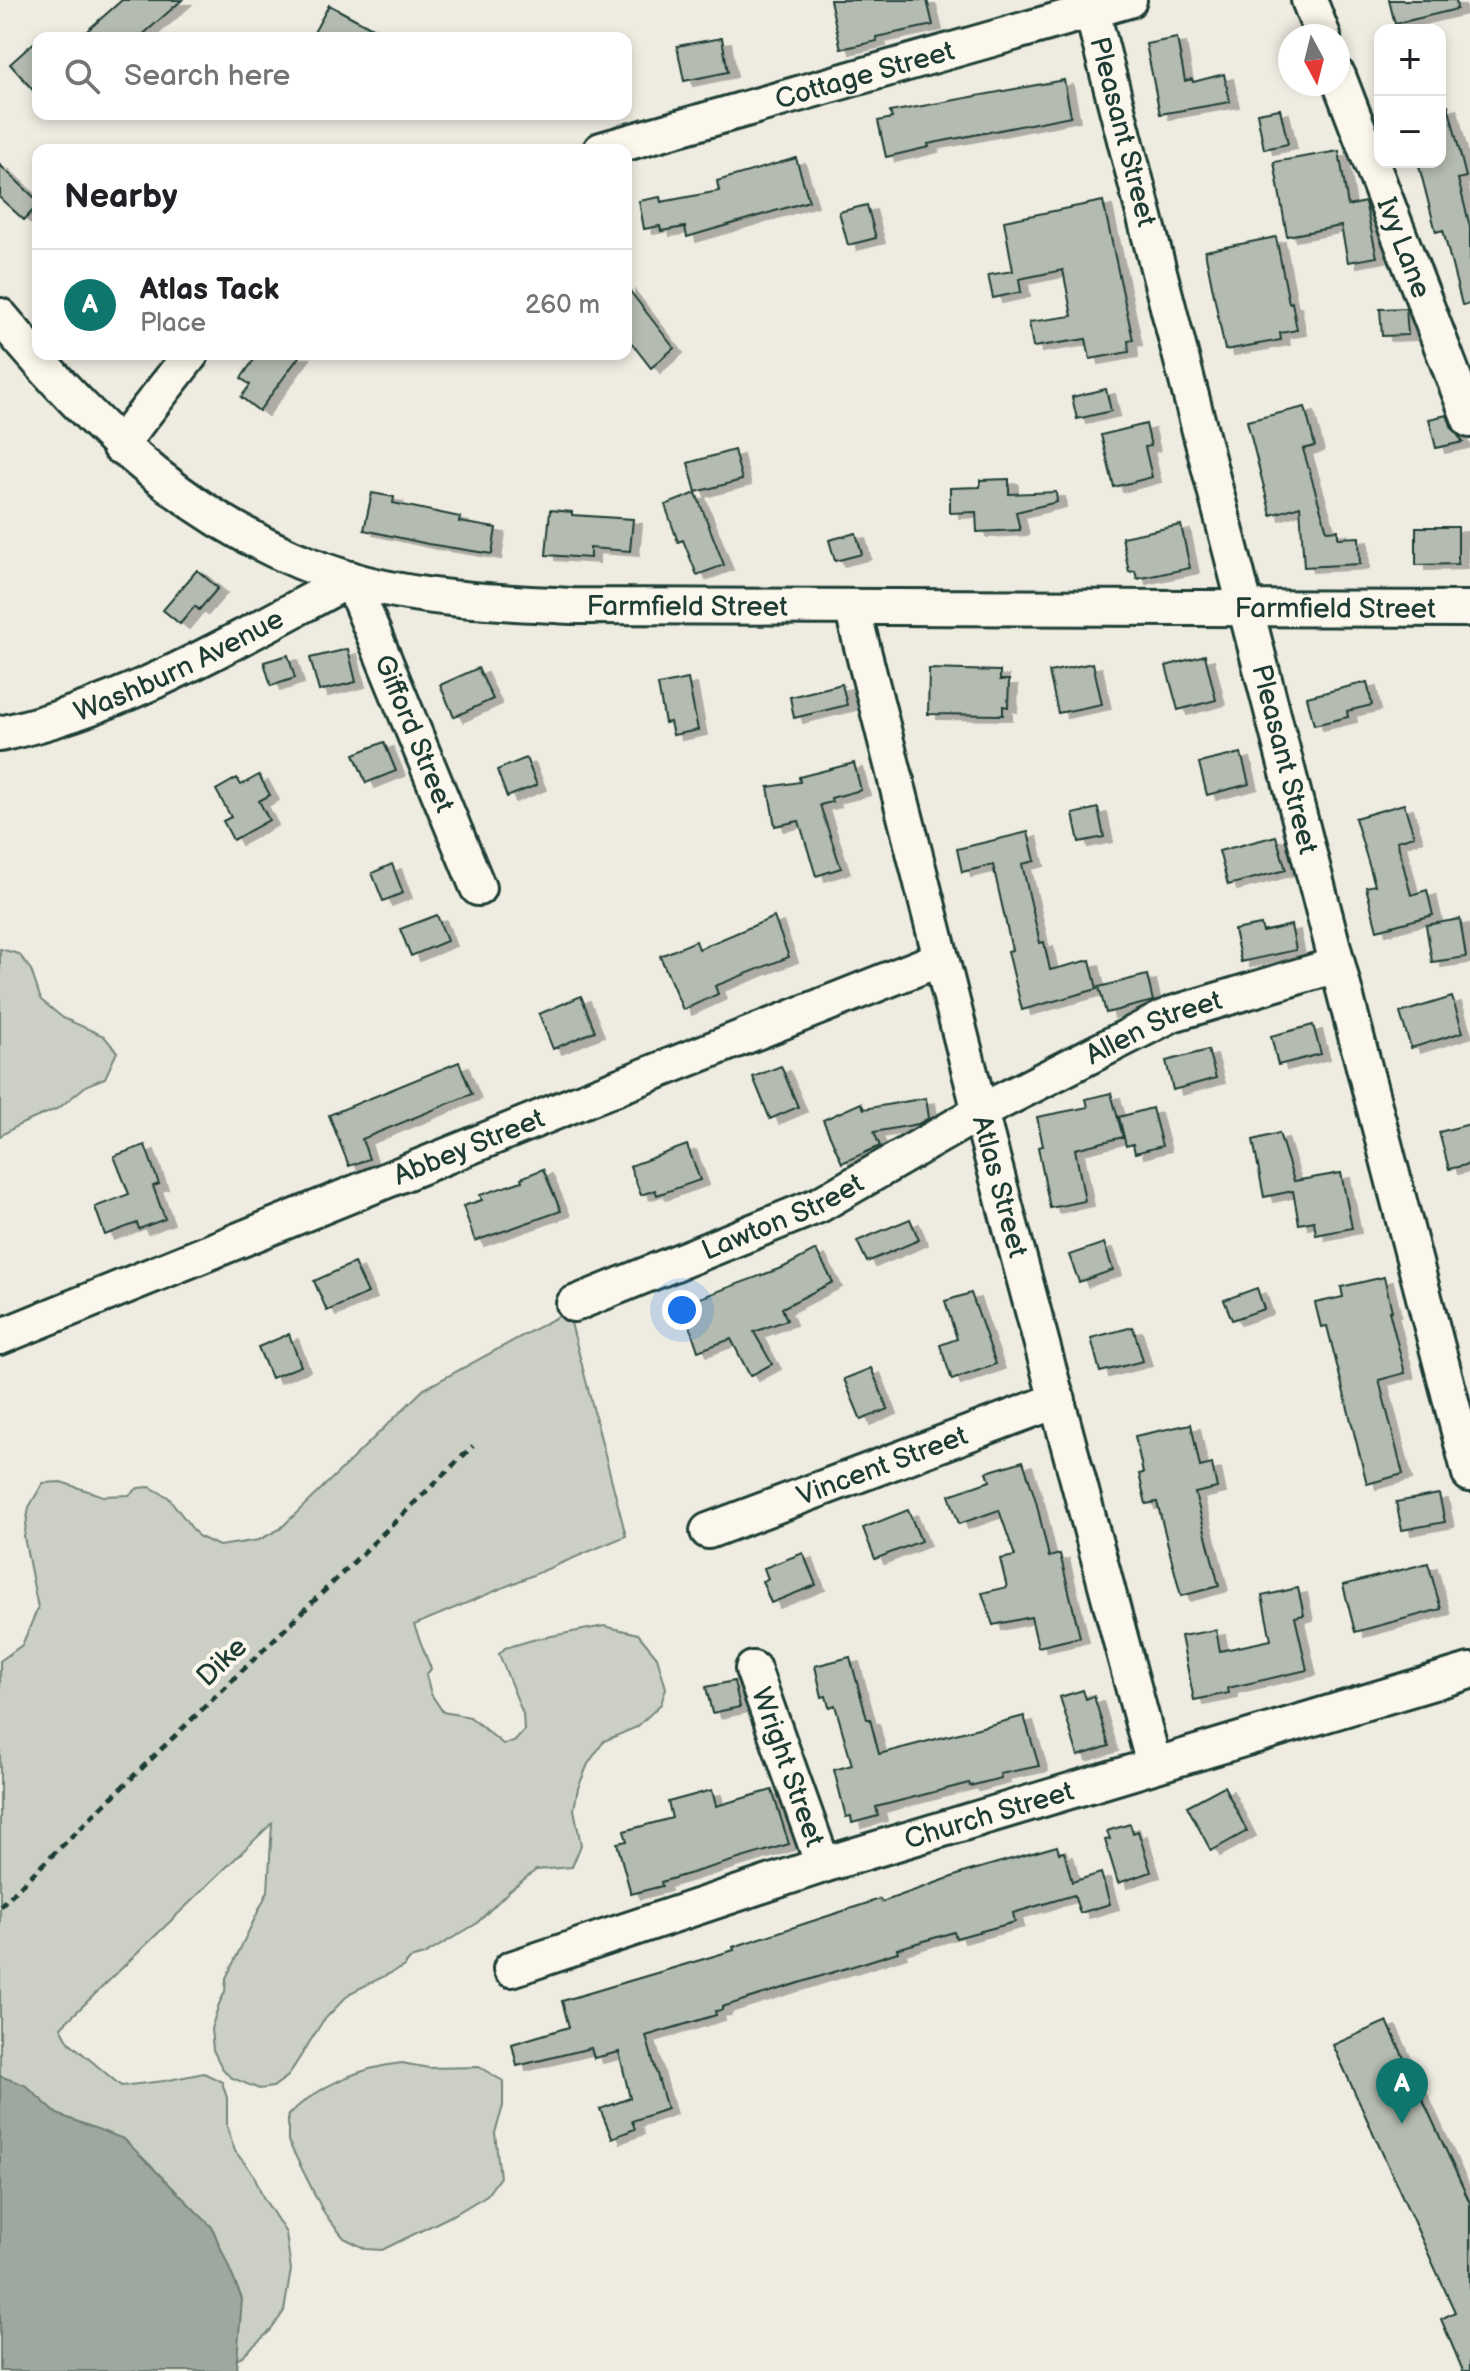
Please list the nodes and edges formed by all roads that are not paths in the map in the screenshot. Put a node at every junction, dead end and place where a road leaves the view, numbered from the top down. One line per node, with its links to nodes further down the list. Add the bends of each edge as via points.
1 (1129, 0): 3 (street, Cottage Street)
2 (1309, 0): 4 (street)
3 (1090, 5): 6 (street, Cottage Street); 15 (street, Pleasant Street)
4 (1318, 24)
5 (1346, 96): 11 (street, Ivy Lane)
6 (621, 144)
7 (0, 316): 8 (street, Farmfield Street)
8 (32, 353)
9 (38, 360): 12 (street, Farmfield Street)
10 (186, 360): 12 (street)
11 (1470, 420)
12 (119, 446): 13 (street, Farmfield Street, via 252,538)
13 (351, 579): 14 (street, Farmfield Street, via 404,592 514,603); 17 (street, Washburn Avenue, via 148,684 68,716); 18 (street, Gifford Street)
14 (852, 607): 15 (street, Farmfield Street); 19 (street, Atlas Street)
15 (1248, 608): 16 (street, Farmfield Street); 20 (street, Pleasant Street)
16 (1470, 609)
17 (0, 734)
18 (478, 888)
19 (940, 959): 21 (street, Atlas Street); 23 (street, Abbey Street)
20 (1337, 965): 21 (street, Allen Street, via 1172,1014); 25 (street, Pleasant Street)
21 (980, 1112): 22 (street, Lawton Street, via 819,1205); 24 (street, Atlas Street)
22 (574, 1304)
23 (0, 1337)
24 (1058, 1400): 26 (street, Vincent Street); 29 (street, Atlas Street)
25 (1470, 1474)
26 (708, 1531)
27 (753, 1669): 30 (street, Wright Street)
28 (1470, 1671): 29 (street, Church Street)
29 (1154, 1765): 30 (street, Church Street)
30 (823, 1865): 31 (street, Church Street)
31 (511, 1969)

